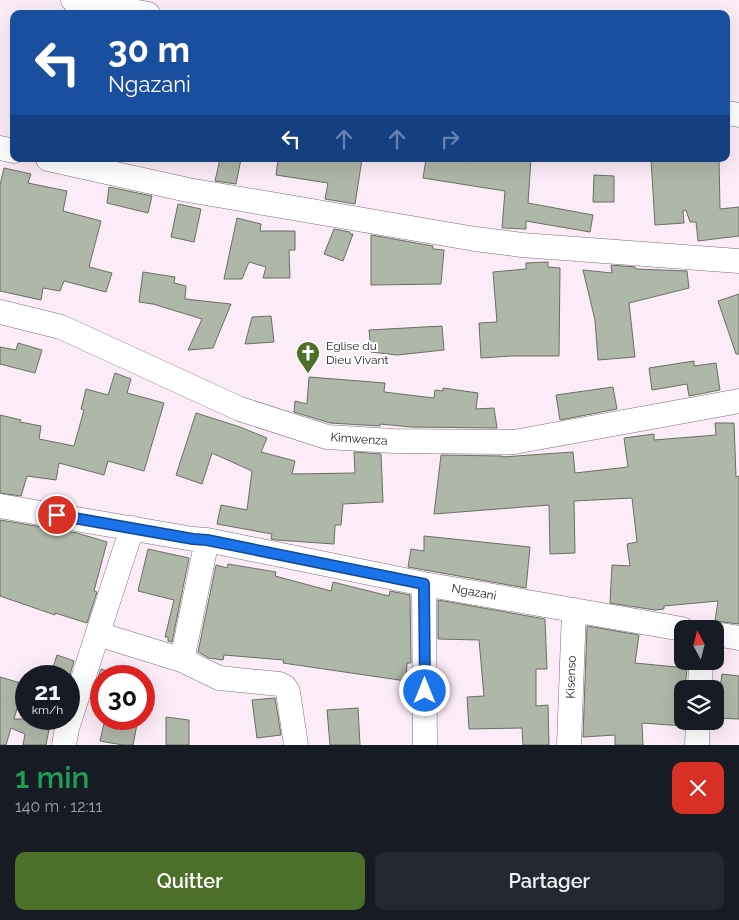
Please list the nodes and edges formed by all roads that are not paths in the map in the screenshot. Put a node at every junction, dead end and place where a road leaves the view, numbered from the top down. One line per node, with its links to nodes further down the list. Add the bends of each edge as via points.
1 (73, 0): 2 (street)
2 (127, 10)
3 (62, 162): 4 (street, via 188,190 484,240)
4 (739, 261)
5 (0, 312): 6 (street, Kimwenza, via 52,324 240,409 327,436 393,441 519,442)
6 (739, 401)
7 (0, 506): 8 (street, Ngazani)
8 (132, 528): 9 (street, Ngazani); 13 (street)
9 (207, 540): 10 (street, Ngazani); 16 (street)
10 (424, 584): 11 (street, Ngazani); 20 (street)
11 (574, 610): 12 (street, Ngazani); 21 (street, Kisenso)
12 (674, 628)
13 (98, 634): 16 (street); 18 (street)
14 (724, 636): 15 (street)
15 (739, 638)
16 (182, 660): 19 (street, via 219,678 285,687)
17 (698, 730): 22 (street)
18 (64, 745)
19 (296, 745)
20 (425, 745)
21 (569, 745)
22 (697, 745)

